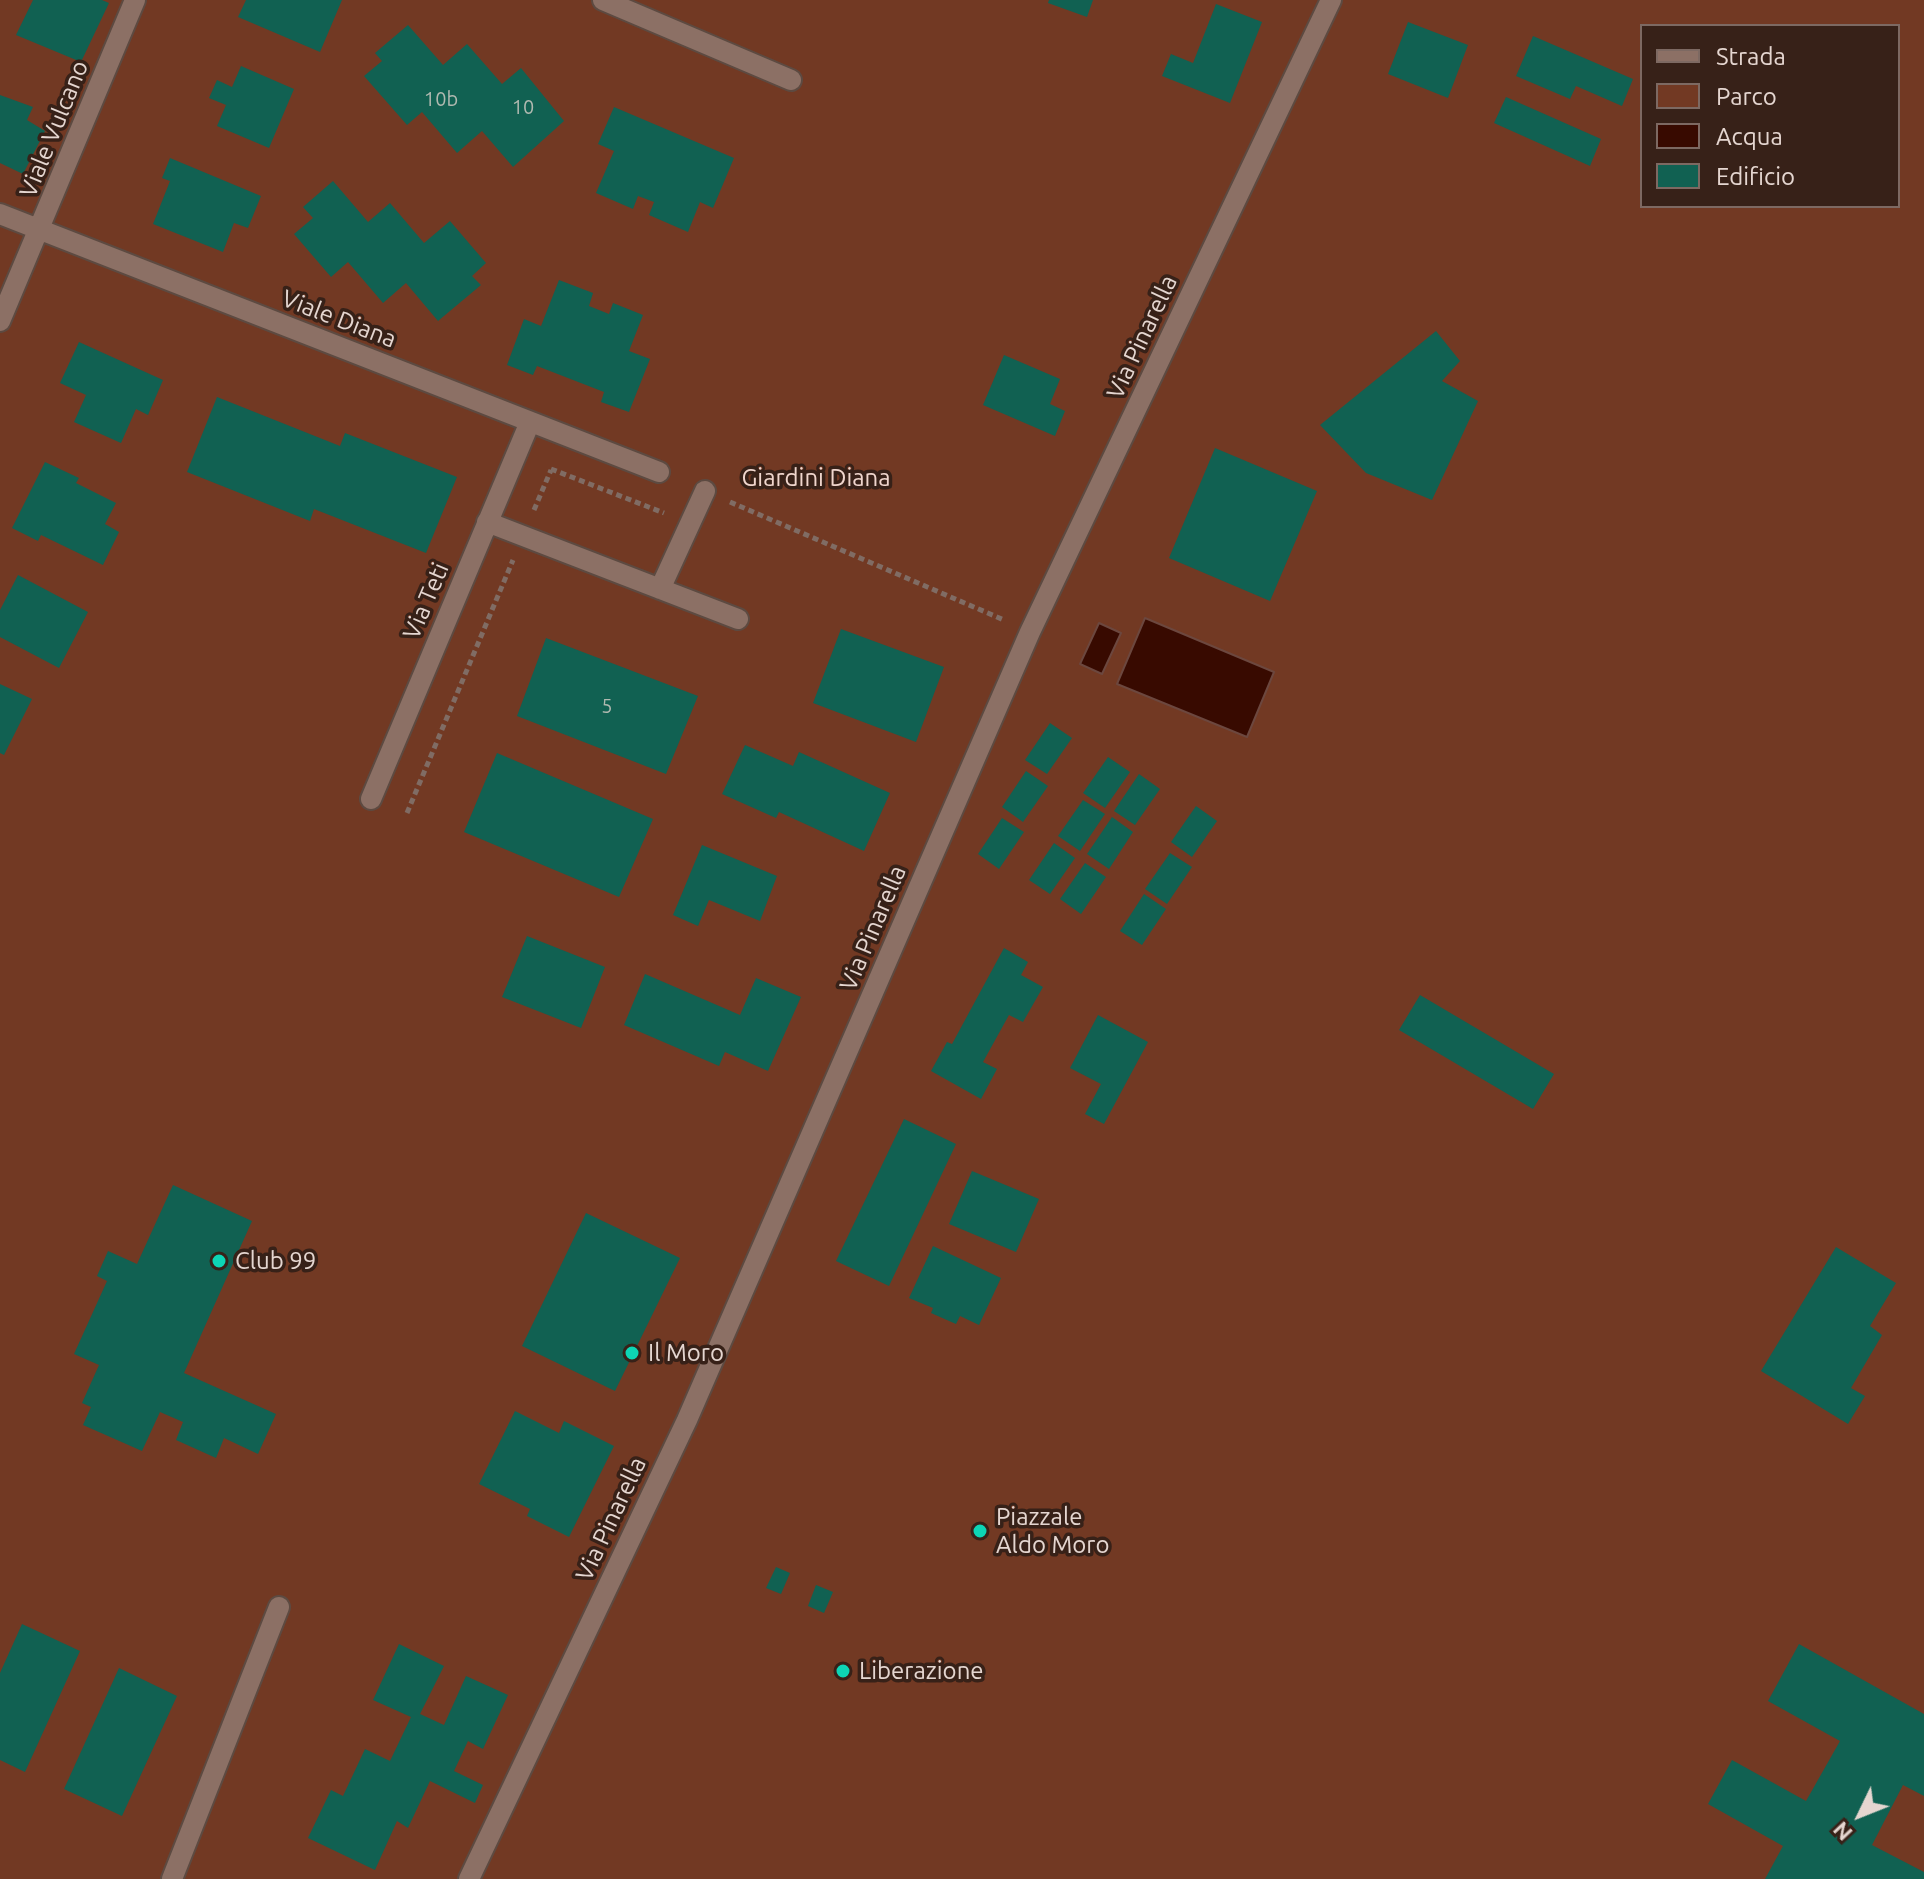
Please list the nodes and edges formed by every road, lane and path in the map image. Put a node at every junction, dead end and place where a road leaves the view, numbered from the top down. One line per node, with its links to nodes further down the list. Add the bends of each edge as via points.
1 (135, 0): 6 (street, Viale Vulcano)
2 (603, 0): 4 (street)
3 (1331, 0): 18 (street, Via Pinarella)
4 (791, 80)
5 (0, 214): 6 (street, Viale Diana)
6 (40, 230): 7 (street, Viale Vulcano); 8 (street, Viale Diana)
7 (0, 321)
8 (530, 422): 9 (street, Viale Diana); 14 (street, Via Teti)
9 (566, 436): 10 (path); 11 (street, Viale Diana)
10 (551, 470): 13 (path); 15 (path)
11 (659, 472)
12 (705, 491): 16 (street); 18 (path)
13 (676, 517)
14 (487, 522): 15 (street); 19 (street, Via Teti)
15 (523, 536): 16 (street); 20 (path)
16 (660, 589): 17 (street)
17 (738, 619)
18 (1030, 632): 23 (street, Via Pinarella, via 687,1420)
19 (371, 799)
20 (407, 813)
21 (279, 1607): 22 (street)
22 (172, 1879)
23 (469, 1879)

